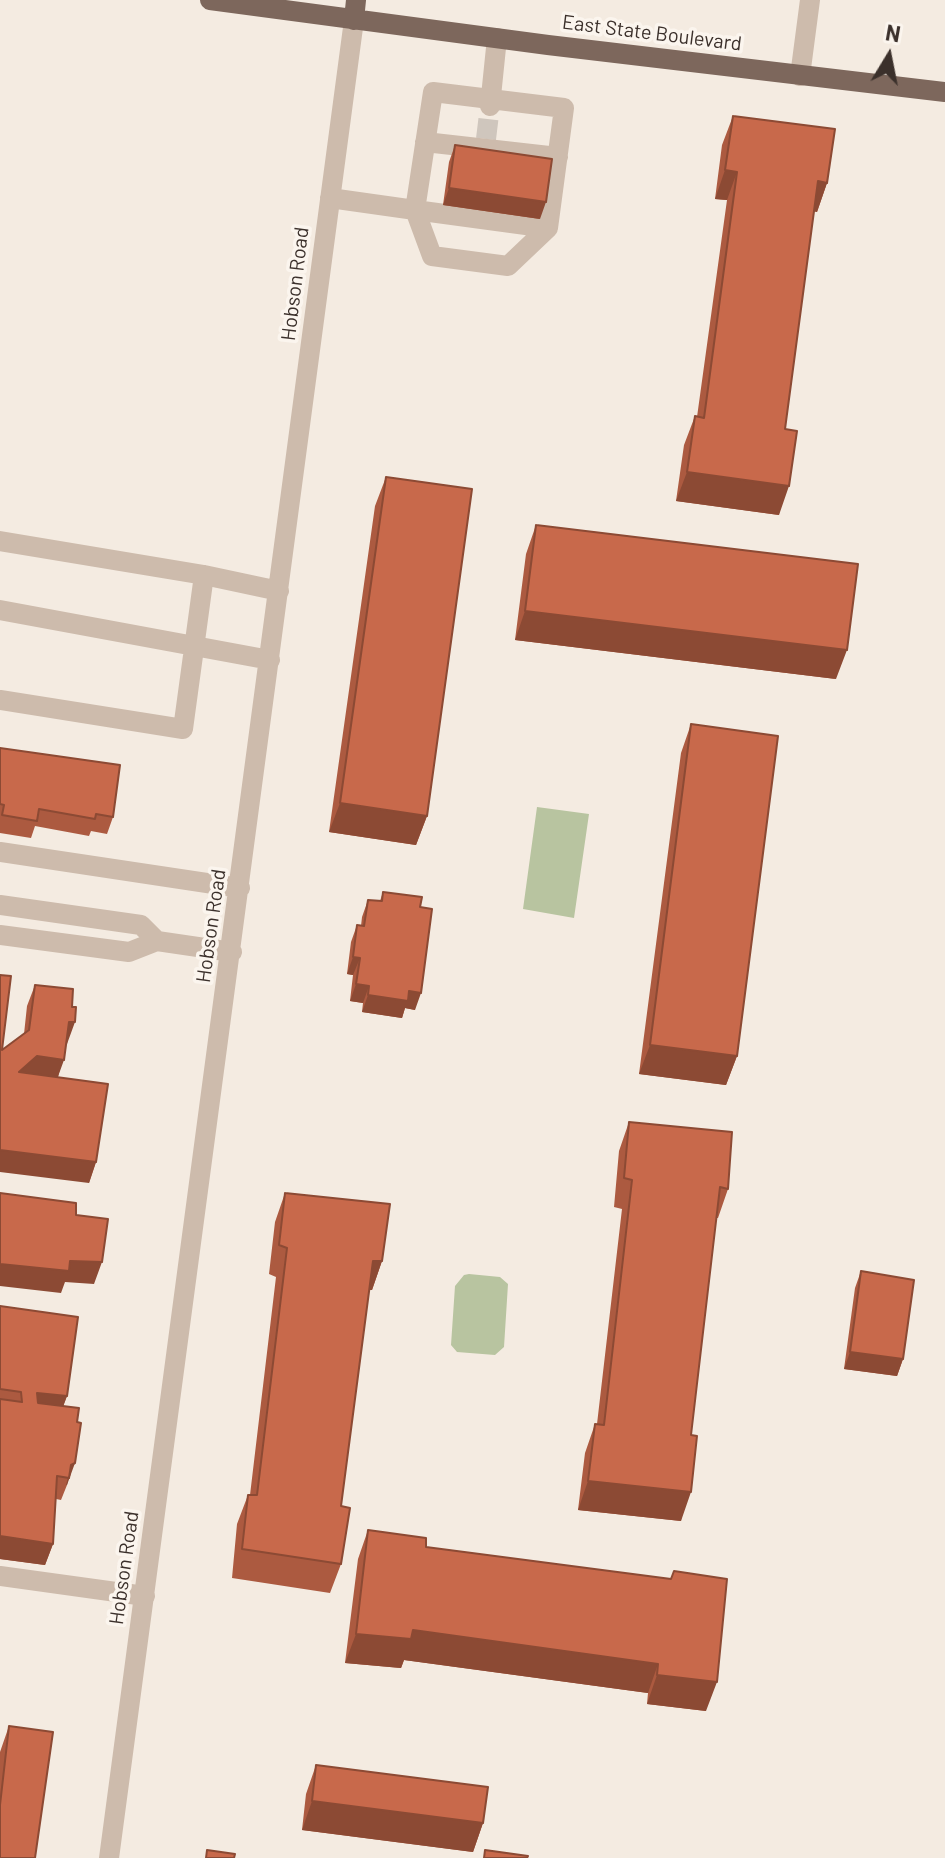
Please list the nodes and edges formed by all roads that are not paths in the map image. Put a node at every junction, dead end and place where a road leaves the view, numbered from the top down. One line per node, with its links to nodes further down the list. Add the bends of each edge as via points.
1 (210, 0): 3 (main road, East State Boulevard)
2 (810, 0): 5 (street)
3 (355, 10): 4 (main road, East State Boulevard); 10 (street, Hobson Road)
4 (497, 38): 5 (main road, East State Boulevard); 7 (street)
5 (800, 76): 6 (main road, East State Boulevard)
6 (945, 92)
7 (490, 102): 8 (street, via 433,92); 9 (street, via 564,108)
8 (425, 142): 9 (street, via 486,144); 11 (street)
9 (558, 157): 12 (street)
10 (330, 198): 11 (street); 15 (street, Hobson Road)
11 (415, 210): 12 (street); 12 (street, via 432,256 508,266)
12 (548, 228)
13 (0, 541): 14 (street)
14 (204, 575): 15 (street); 17 (street)
15 (279, 591): 18 (street, Hobson Road)
16 (0, 610): 17 (street)
17 (194, 646): 18 (street); 19 (street, via 183,729)
18 (270, 660): 21 (street, Hobson Road)
19 (0, 700)
20 (0, 852): 21 (street)
21 (240, 888): 25 (street, Hobson Road)
22 (0, 905): 24 (street, via 141,925)
23 (0, 935): 24 (street, via 129,952)
24 (157, 941): 25 (street)
25 (232, 952): 27 (street, Hobson Road)
26 (0, 1576): 27 (street)
27 (145, 1596): 28 (street, Hobson Road)
28 (109, 1858)

